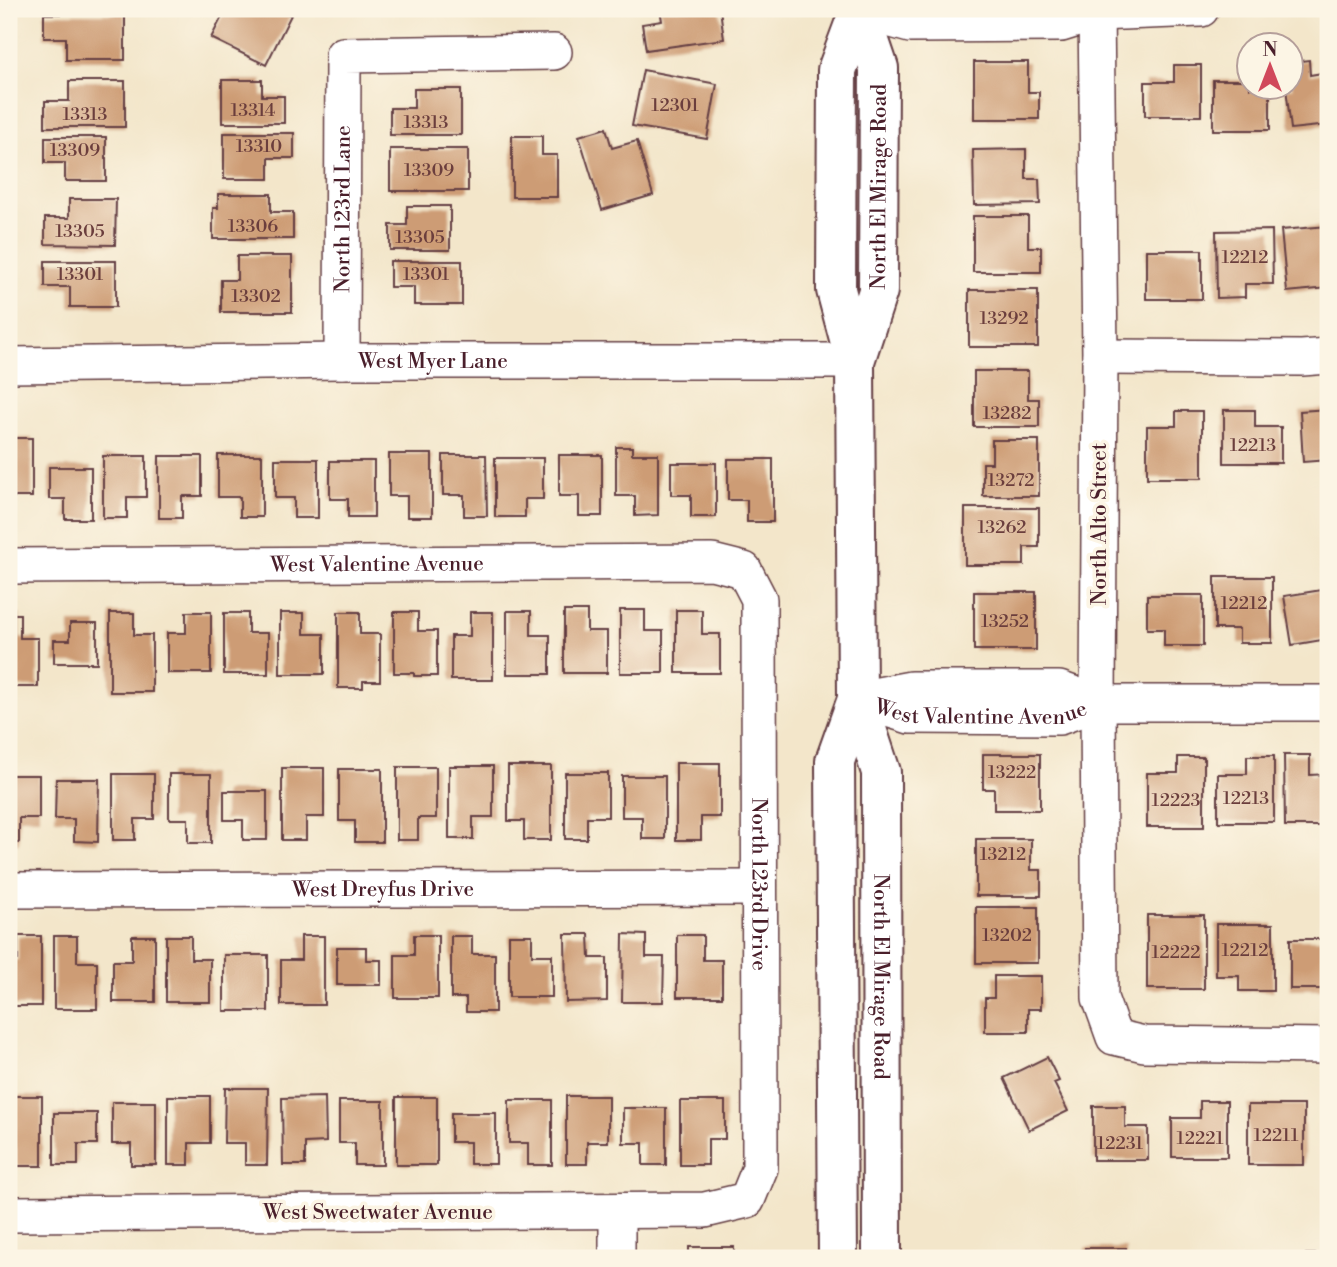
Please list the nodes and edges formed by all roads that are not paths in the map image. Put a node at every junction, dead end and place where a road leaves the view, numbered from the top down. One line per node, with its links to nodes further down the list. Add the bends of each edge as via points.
1 (1200, 9): 3 (street)
2 (862, 10): 3 (street, via 910,25 1060,24); 8 (main road, North El Mirage Road, via 836,70 836,290)
3 (1092, 10): 6 (street, North Alto Street)
4 (554, 52): 7 (street, North 123rd Lane, via 343,55)
5 (1328, 356): 6 (street)
6 (1100, 357): 13 (street, North Alto Street)
7 (342, 361): 8 (street, West Myer Lane); 9 (street, West Myer Lane)
8 (855, 361): 12 (main road, North El Mirage Road)
9 (9, 365)
10 (9, 566): 11 (street, West Valentine Avenue, via 712,562)
11 (744, 569): 15 (street, North 123rd Drive, via 760,599)
12 (857, 699): 13 (street, West Valentine Avenue, via 911,689 1059,689); 22 (main road, North El Mirage Road, via 835,761); 23 (main road, North El Mirage Road, via 881,772)
13 (1098, 703): 14 (street, West Valentine Avenue); 17 (street, North Alto Street, via 1100,998 1114,1037 1144,1044)
14 (1328, 703)
15 (759, 888): 16 (street, West Dreyfus Drive); 18 (street, North 123rd Drive, via 760,1168)
16 (9, 890)
17 (1328, 1046)
18 (747, 1200): 19 (street, West Sweetwater Avenue, via 705,1209)
19 (617, 1211): 20 (street, West Sweetwater Avenue); 21 (street)
20 (9, 1214)
21 (617, 1258)
22 (838, 1258)
23 (882, 1258)

